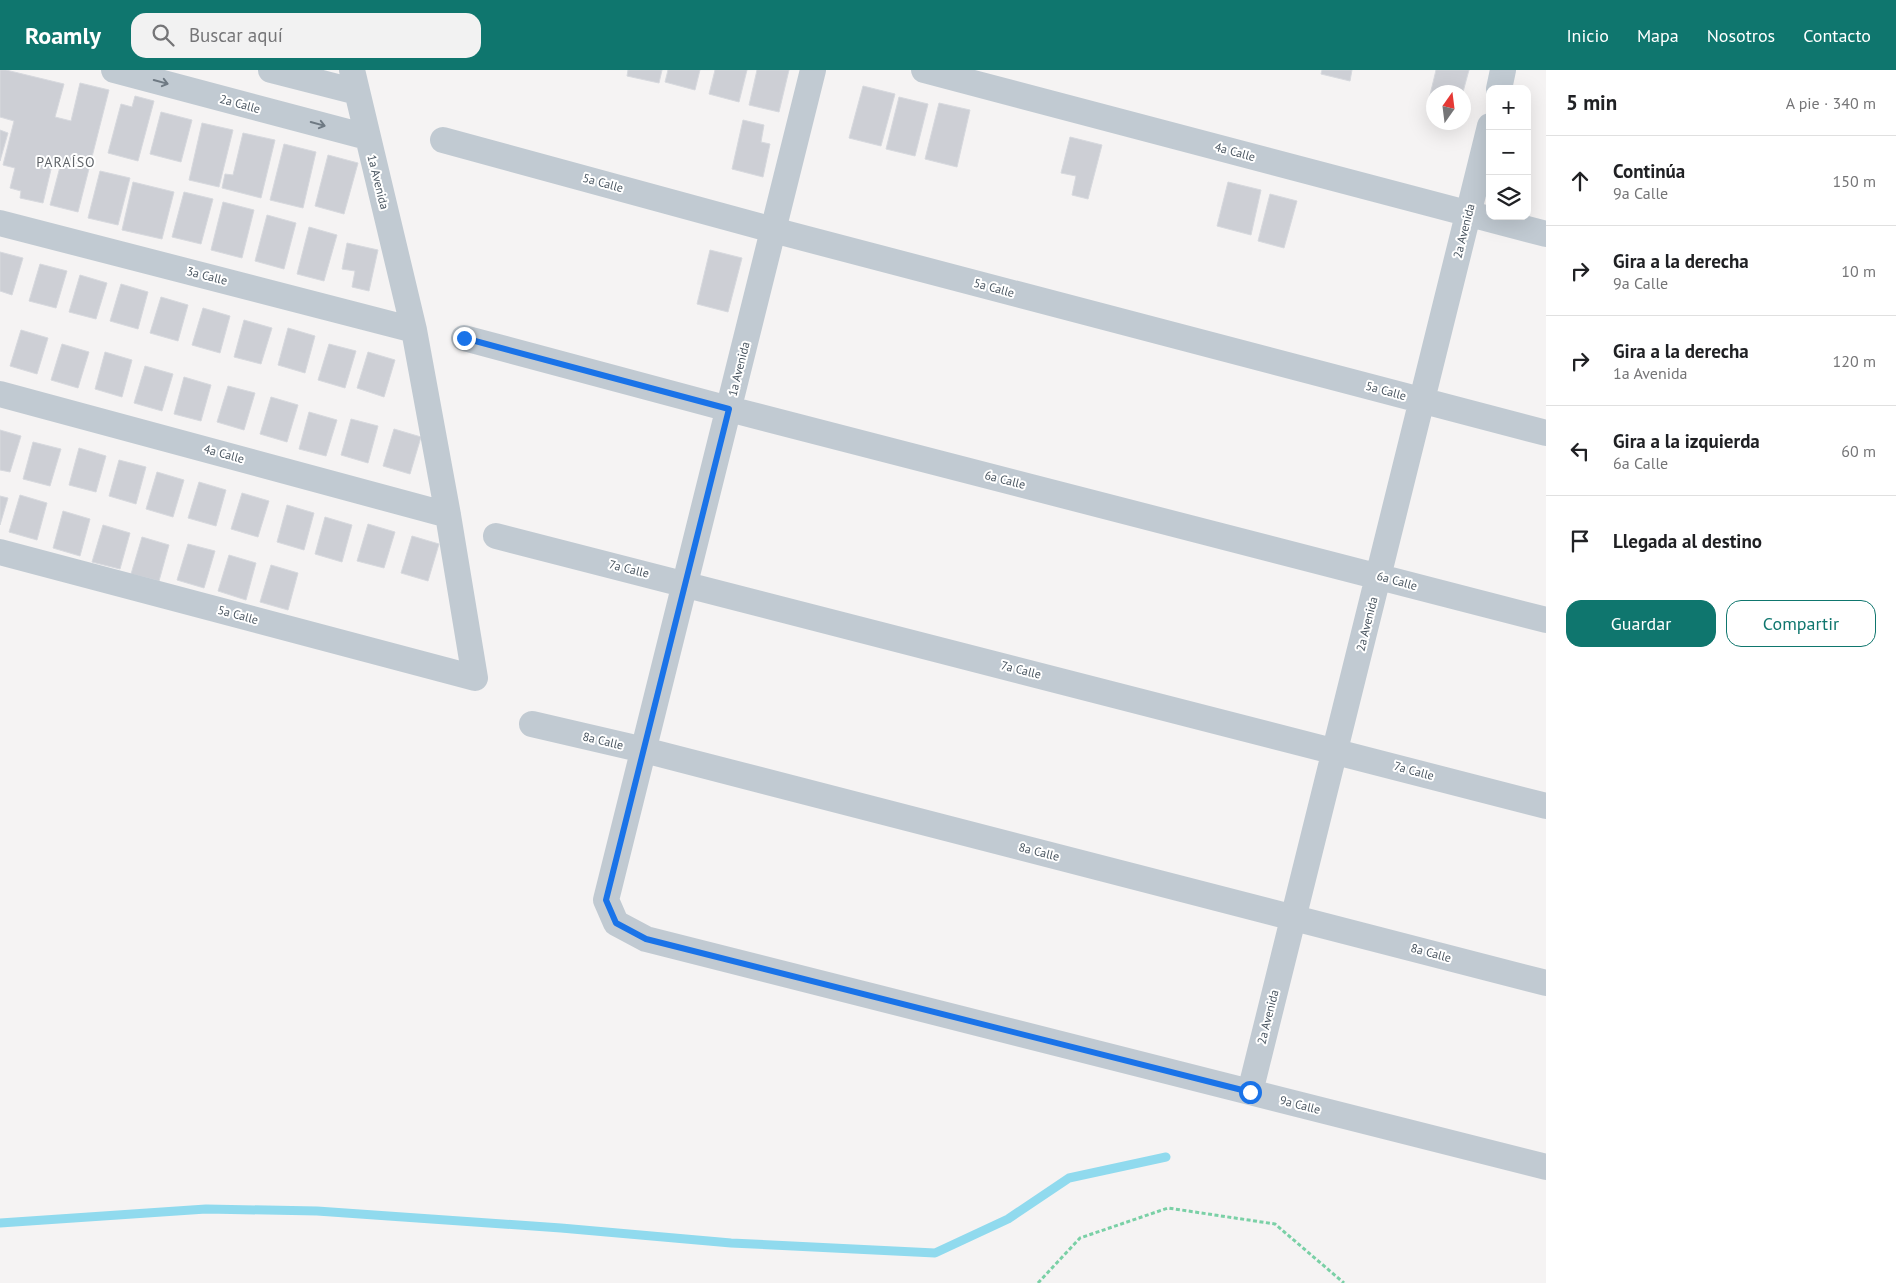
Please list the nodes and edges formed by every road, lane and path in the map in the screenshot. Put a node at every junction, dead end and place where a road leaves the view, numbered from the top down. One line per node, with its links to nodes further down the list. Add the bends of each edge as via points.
1 (114, 70): 9 (street, 2a Calle, one-way to 9)
2 (271, 70): 6 (street)
3 (813, 70): 13 (street, 1a Avenida)
4 (924, 70): 11 (street, 4a Calle)
5 (1503, 70): 7 (street)
6 (354, 81): 9 (street, 1a Avenida)
7 (1500, 85)
8 (1489, 130): 11 (street, 2a Avenida)
9 (367, 137): 15 (street, 1a Avenida)
10 (443, 140): 13 (street, 5a Calle)
11 (1469, 214): 14 (street, 4a Calle); 18 (street, 2a Avenida)
12 (0, 223): 15 (street, 3a Calle)
13 (773, 230): 18 (street, 5a Calle); 19 (street, 1a Avenida)
14 (1546, 234)
15 (414, 330): 21 (street, 1a Avenida)
16 (464, 338): 19 (street, 6a Calle)
17 (0, 394): 21 (street, 4a Calle)
18 (1422, 400): 20 (street, 5a Calle); 24 (street, 2a Avenida)
19 (729, 409): 24 (street, 6a Calle); 25 (street, 1a Avenida)
20 (1546, 433)
21 (448, 515): 27 (street, 1a Avenida)
22 (496, 536): 25 (street, 7a Calle)
23 (0, 552): 27 (street, 5a Calle)
24 (1378, 576): 26 (street, 6a Calle); 30 (street, 2a Avenida)
25 (685, 583): 29 (street, 1a Avenida); 30 (street, 7a Calle)
26 (1546, 620)
27 (475, 678)
28 (532, 724): 29 (street, 8a Calle)
29 (644, 750): 32 (street, 1a Avenida); 33 (street, 8a Calle)
30 (1334, 751): 31 (street, 7a Calle); 33 (street, 2a Avenida)
31 (1546, 806)
32 (606, 900): 35 (street, 9a Calle, via 616,923 646,939)
33 (1293, 918): 34 (street, 8a Calle); 35 (street, 2a Avenida)
34 (1546, 983)
35 (1250, 1092): 36 (street, 9a Calle)
36 (1546, 1167)
37 (1038, 1283): 38 (path, via 1080,1238 1168,1208 1275,1224)
38 (1344, 1283)

